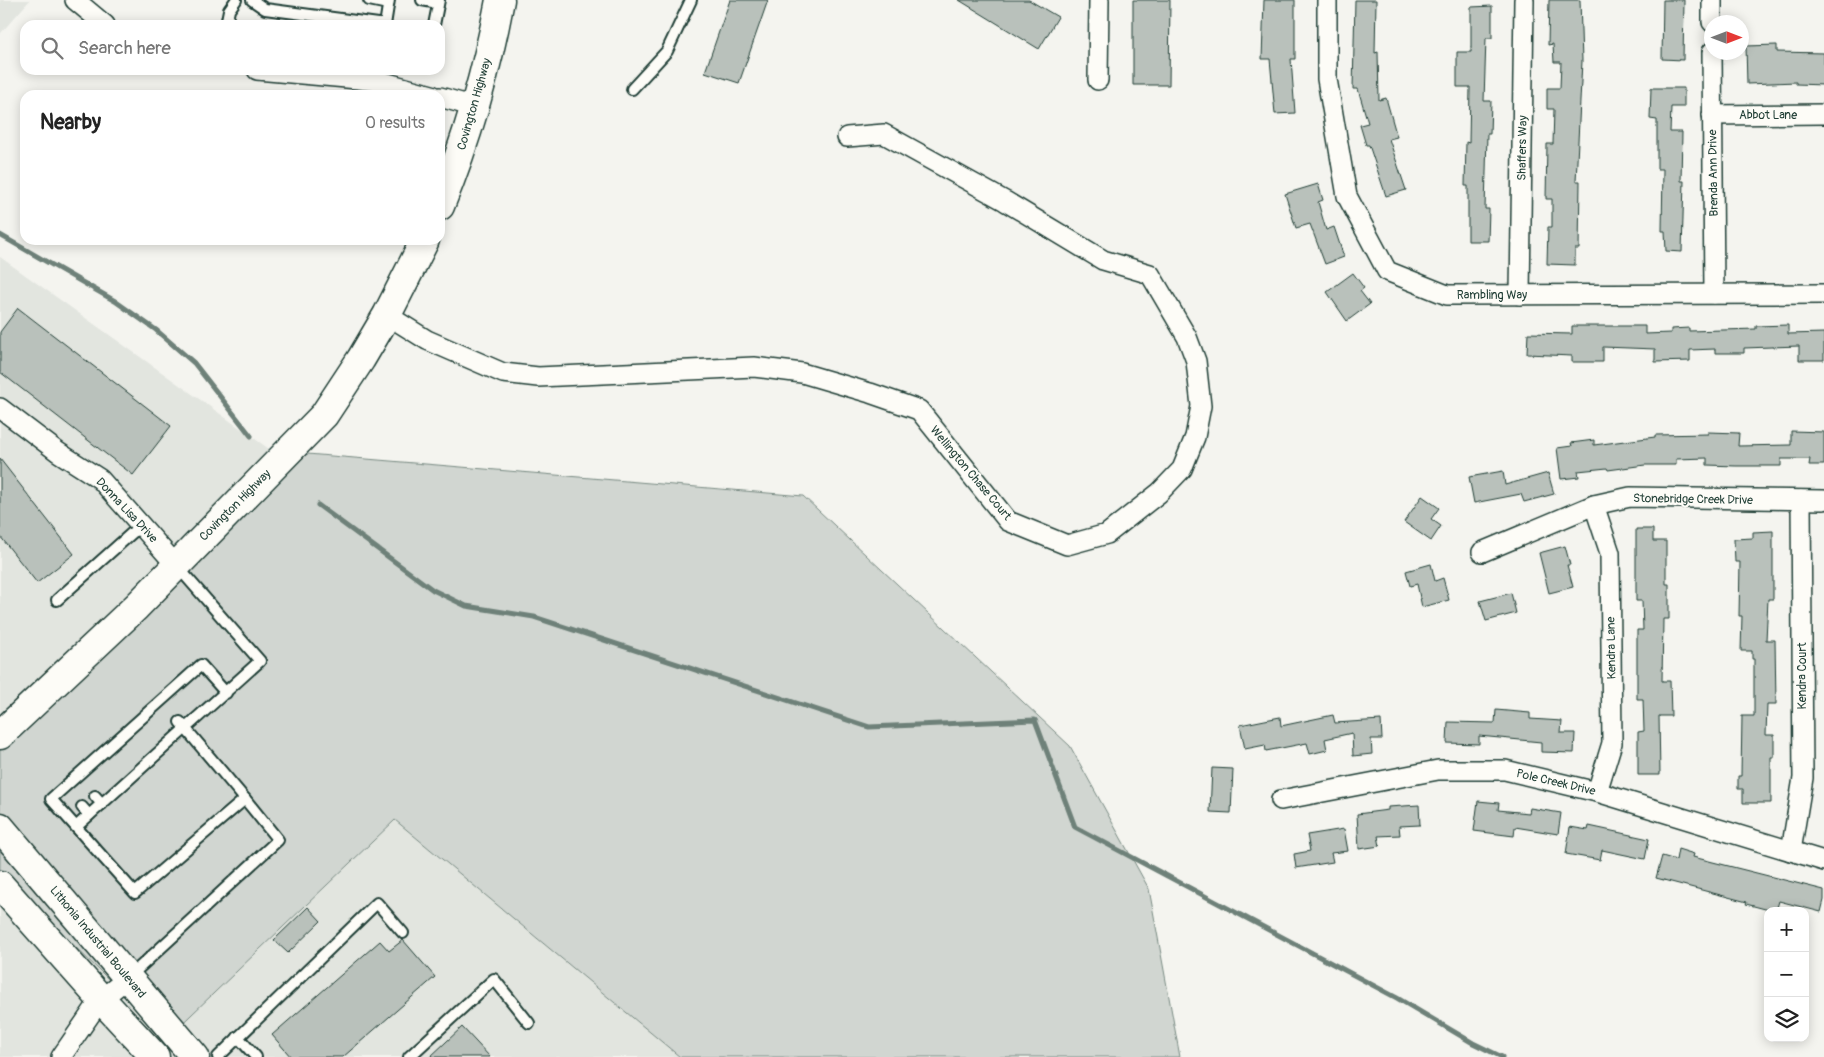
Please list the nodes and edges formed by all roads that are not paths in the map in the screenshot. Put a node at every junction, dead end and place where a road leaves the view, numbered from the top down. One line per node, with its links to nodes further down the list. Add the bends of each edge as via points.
1 (74, 0): 15 (street)
2 (236, 0): 16 (lane, via 228,10)
3 (252, 0): 17 (lane, via 265,8)
4 (369, 0): 13 (lane)
5 (422, 0): 12 (lane)
6 (500, 0): 26 (main road, Covington Highway)
7 (691, 0): 23 (lane, via 667,51)
8 (1099, 0): 22 (street)
9 (1327, 0): 34 (street, Rambling Way, via 1327,79 1347,196 1387,270 1447,295)
10 (1524, 0): 34 (street, Shaffers Way)
11 (1712, 0): 14 (street)
12 (439, 1): 19 (lane)
13 (389, 2): 18 (lane)
14 (1712, 15)
15 (99, 20)
16 (227, 20)
17 (350, 20)
18 (386, 20)
19 (435, 20)
20 (1712, 60): 28 (street, Brenda Ann Drive)
21 (313, 75): 24 (street, via 380,81)
22 (1098, 80)
23 (632, 89)
24 (413, 90)
25 (445, 98): 26 (street)
26 (475, 107): 30 (main road, Covington Highway)
27 (1824, 114): 28 (street, Abbot Lane)
28 (1712, 115): 32 (street, Brenda Ann Drive)
29 (847, 137): 35 (street, Wellington Chase Court, via 884,134 1103,260 1150,274 1187,337 1196,362 1201,406 1195,437 1182,469 1159,493 1107,534 1068,545 1008,521 919,410 870,393 802,373 754,367 538,377 503,373 427,340)
30 (445, 194)
31 (422, 245): 35 (main road, Covington Highway)
32 (1714, 294): 33 (street, Rambling Way); 34 (street, Rambling Way)
33 (1824, 294)
34 (1520, 295)
35 (387, 315): 42 (main road, Covington Highway, via 324,415)
36 (0, 408): 40 (street, Donna Lisa Drive, via 100,479)
37 (1801, 500): 38 (street, Stonebridge Creek Drive); 39 (street, Stonebridge Creek Drive, via 1630,497); 54 (street, Kendra Court, via 1803,778)
38 (1824, 500)
39 (1594, 506): 41 (street, Stonebridge Creek Drive); 47 (street, Kendra Lane, via 1610,553 1611,572 1612,744)
40 (141, 525): 42 (street, Donna Lisa Drive); 43 (lane)
41 (1482, 552)
42 (176, 565): 44 (lane, via 260,661); 46 (main road, Covington Highway)
43 (57, 600)
44 (226, 693): 45 (lane); 53 (lane, via 201,665 163,703 51,799)
45 (183, 726): 48 (lane); 51 (lane, via 98,800)
46 (0, 735)
47 (1597, 792): 49 (street, Pole Creek Drive, via 1505,770 1438,770); 54 (street, Pole Creek Drive)
48 (245, 799): 53 (lane, via 135,893); 58 (lane, via 278,840)
49 (1281, 800)
50 (82, 807): 51 (lane)
51 (89, 815): 53 (lane)
52 (0, 827): 58 (main road, Lithonia Industrial Boulevard)
53 (76, 827)
54 (1791, 851): 55 (street, Pole Creek Drive)
55 (1824, 860)
56 (0, 885): 59 (main road)
57 (403, 933): 61 (lane, via 377,903)
58 (128, 978): 59 (street); 64 (main road, Lithonia Industrial Boulevard)
59 (101, 999): 62 (street); 63 (main road)
60 (529, 1024): 67 (lane, via 494,979)
61 (238, 1037): 65 (lane); 66 (lane)
62 (61, 1057)
63 (155, 1057)
64 (195, 1057)
65 (218, 1057)
66 (256, 1057)
67 (409, 1057)

